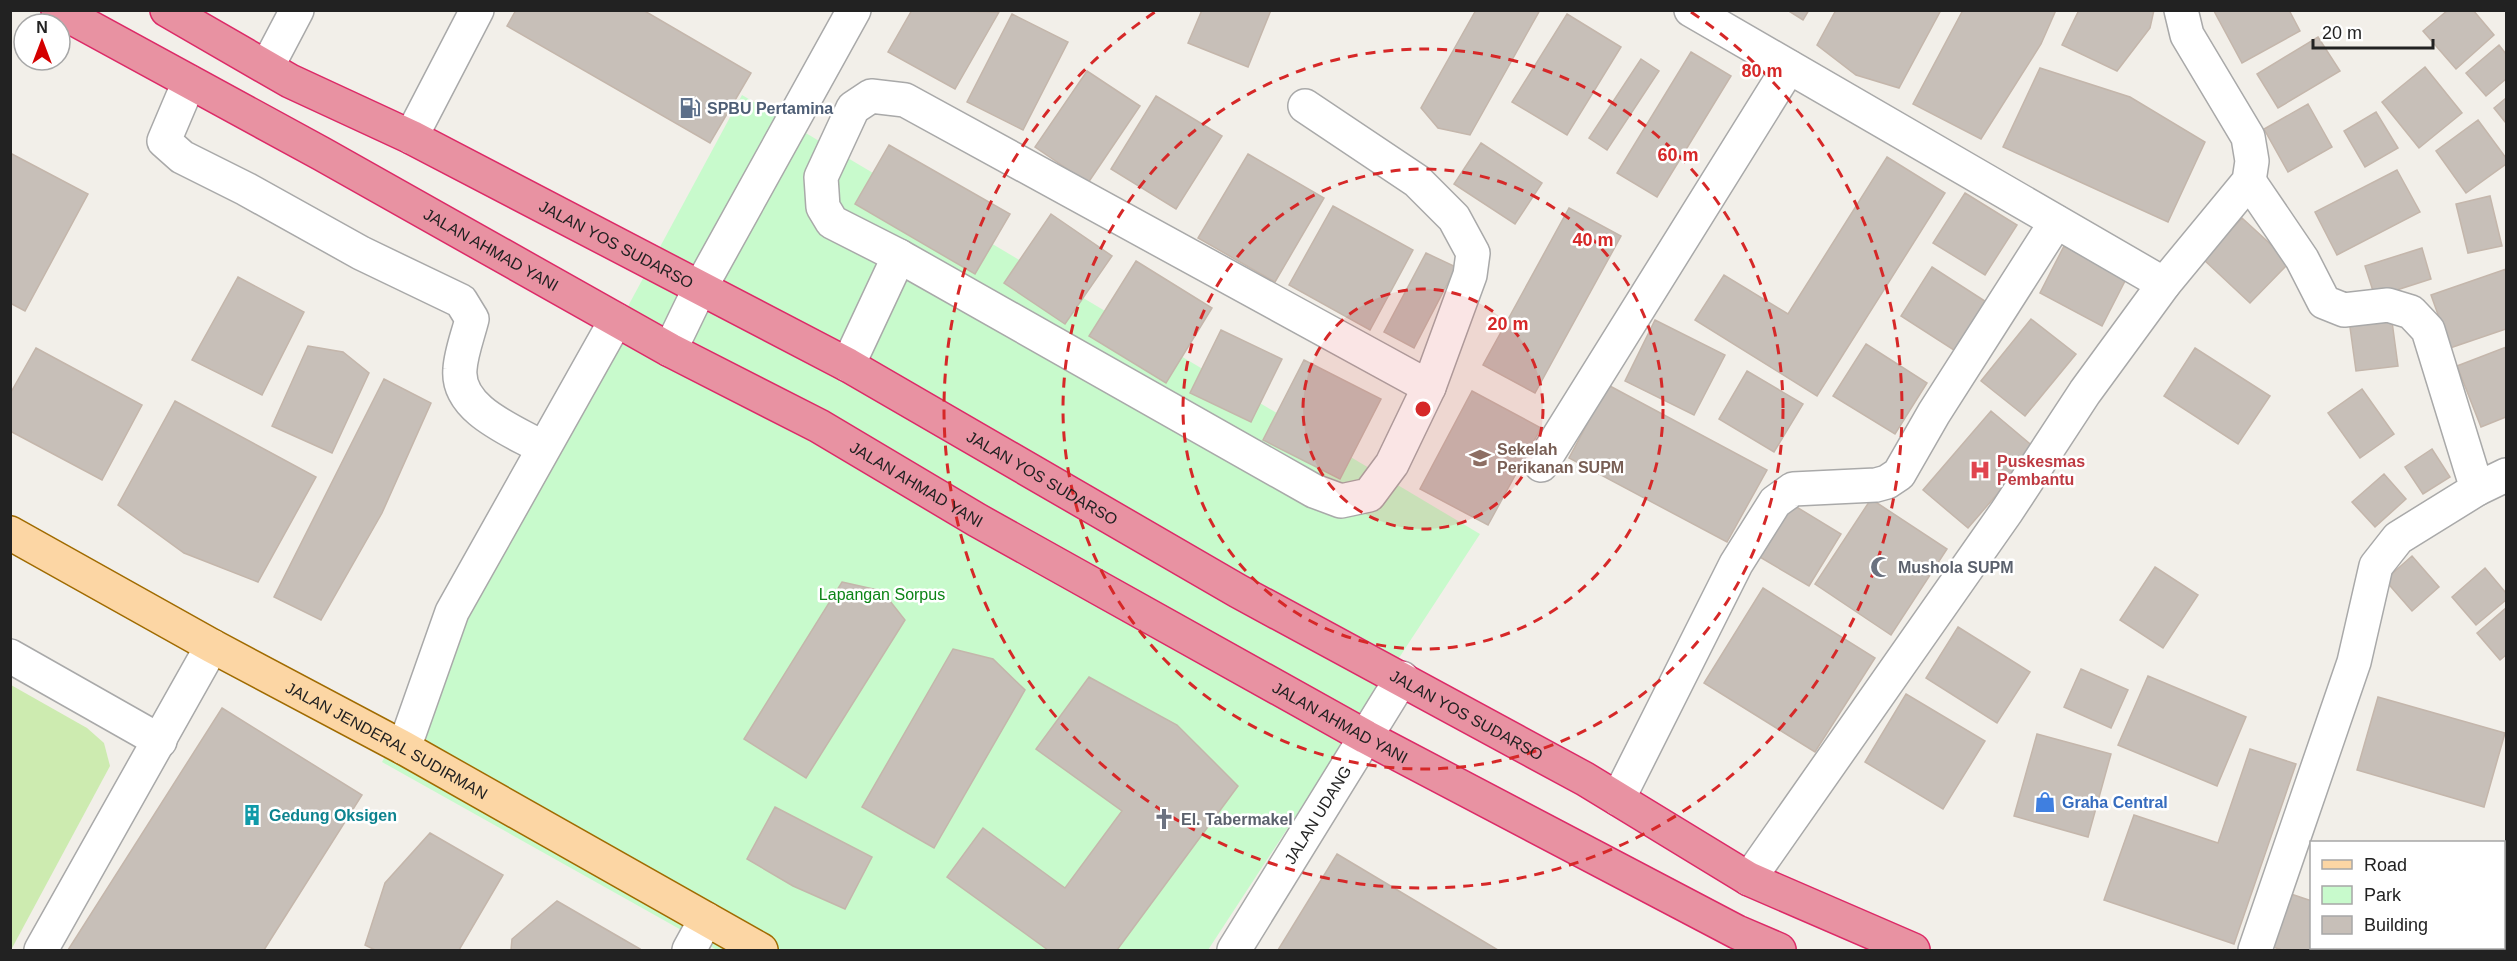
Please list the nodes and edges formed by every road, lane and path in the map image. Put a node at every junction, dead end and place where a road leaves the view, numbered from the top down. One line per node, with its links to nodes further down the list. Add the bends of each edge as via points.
1 (58, 10): 10 (highway, JALAN AHMAD YANI)
2 (167, 10): 8 (highway, JALAN YOS SUDARSO)
3 (297, 10): 8 (street)
4 (477, 10): 12 (street)
5 (854, 10): 17 (street)
6 (1691, 10): 9 (street)
7 (2181, 10): 13 (street, via 2187,35 2248,137 2252,161)
8 (267, 67): 12 (highway, JALAN YOS SUDARSO)
9 (1789, 67): 14 (street); 23 (street)
10 (189, 82): 18 (highway, JALAN AHMAD YANI); 22 (street, via 164,141 182,157 361,254 460,301 472,319 459,371 465,395 474,408)
11 (1305, 106): 21 (street, via 1417,181 1454,218 1473,254 1470,275)
12 (411, 137): 17 (highway, JALAN YOS SUDARSO)
13 (2249, 181): 16 (street); 25 (street, via 2302,260 2324,302 2344,310 2388,304 2411,312 2428,330)
14 (2056, 222): 16 (street); 33 (street, via 1899,474 1876,485 1793,489 1775,502 1736,564)
15 (899, 256): 20 (street); 21 (street, via 1314,491 1341,501 1369,495 1392,464); 21 (street, via 832,222 823,207 821,177 853,108 872,96 905,100)
16 (2164, 284): 34 (street, via 2085,392 2007,511)
17 (699, 290): 19 (street); 20 (highway, JALAN YOS SUDARSO)
18 (616, 320): 19 (highway, JALAN AHMAD YANI); 22 (street)
19 (670, 350): 30 (highway, JALAN AHMAD YANI, via 819,426 978,520)
20 (848, 365): 29 (highway, JALAN YOS SUDARSO, via 1238,591)
21 (1429, 387)
22 (543, 448): 32 (street, via 453,612)
23 (1540, 465)
24 (2506, 475): 25 (street)
25 (2477, 489): 42 (street, via 2398,538 2376,566 2354,662)
26 (10, 533): 27 (main road, JALAN JENDERAL SUDIRMAN)
27 (212, 646): 31 (street); 32 (main road, JALAN JENDERAL SUDIRMAN)
28 (10, 656): 31 (street)
29 (1402, 678): 30 (street, JALAN UDANG); 33 (highway, JALAN YOS SUDARSO)
30 (1366, 737): 39 (street, JALAN UDANG); 40 (highway, JALAN AHMAD YANI)
31 (160, 741): 36 (street)
32 (404, 748): 35 (main road, JALAN JENDERAL SUDIRMAN)
33 (1618, 799): 34 (highway, JALAN YOS SUDARSO)
34 (1749, 879): 41 (highway, JALAN YOS SUDARSO)
35 (706, 920): 37 (street); 38 (main road, JALAN JENDERAL SUDIRMAN)
36 (41, 951)
37 (689, 951)
38 (762, 951)
39 (1233, 951)
40 (1779, 951)
41 (1913, 951)
42 (2255, 951)

